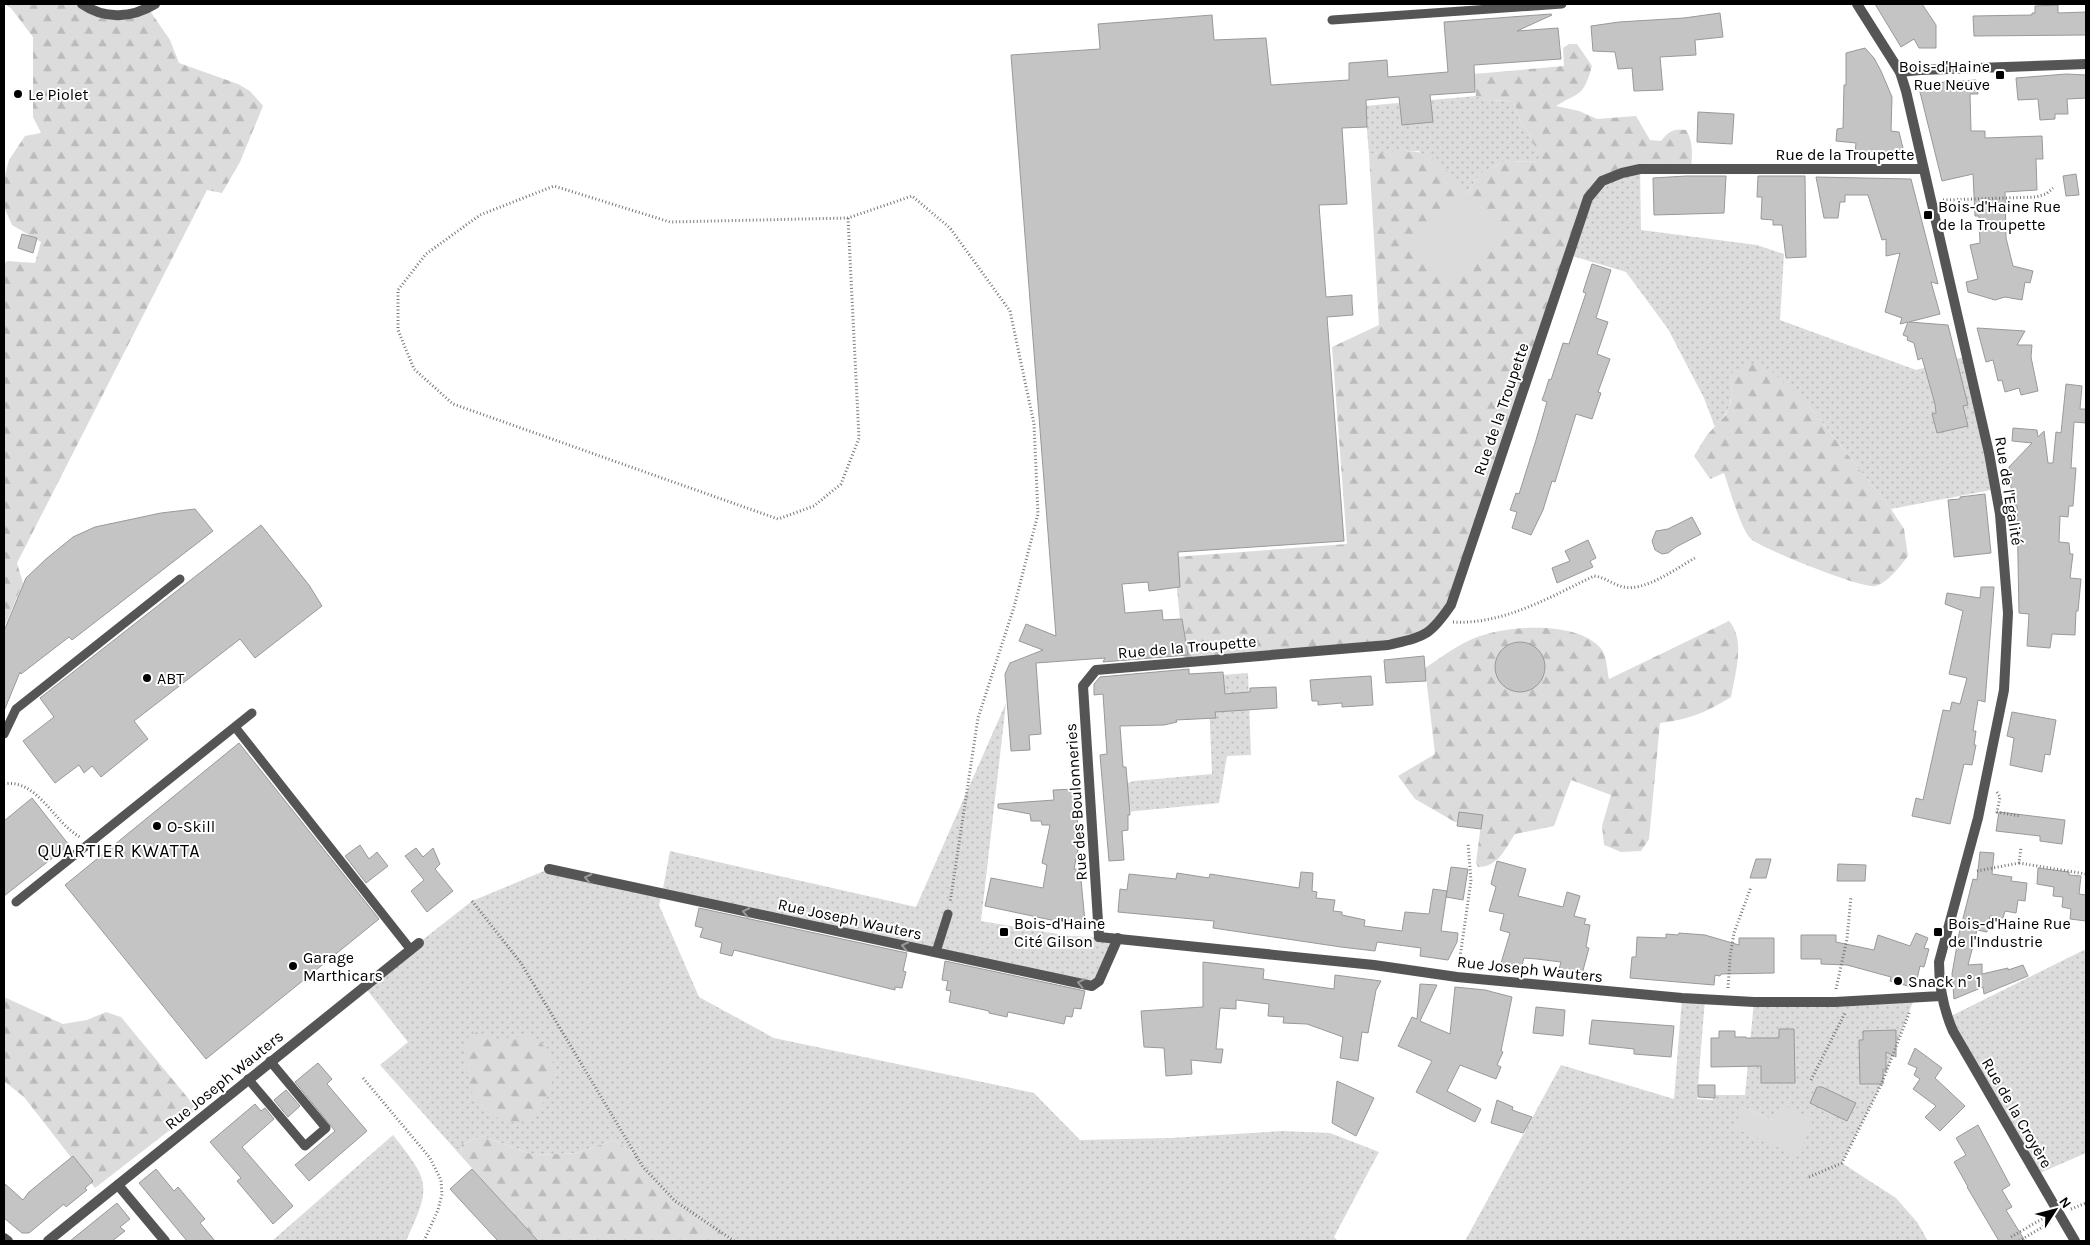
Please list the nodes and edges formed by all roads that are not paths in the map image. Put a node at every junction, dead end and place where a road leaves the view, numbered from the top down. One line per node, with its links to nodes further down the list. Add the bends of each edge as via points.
1 (82, 4): 2 (street, via 108,16 125,16)
2 (155, 4)
3 (1562, 4): 5 (lane)
4 (1857, 4): 7 (street, Rue de l'Egalité)
5 (1332, 20)
6 (2086, 64): 7 (street)
7 (1900, 72): 8 (street, Rue de l'Egalité)
8 (1923, 169): 10 (street, Rue de la Troupette, via 1640,169 1602,182 1588,198 1451,605 1436,627 1422,636 1388,645); 21 (street, Rue de l'Egalité, via 1989,453 2000,514 2008,613 2004,690 1978,818 1939,962)
9 (180, 579): 13 (lane, via 16,709)
10 (1096, 670): 17 (street, Rue des Boulonneries, via 1083,686)
11 (252, 713): 12 (lane)
12 (235, 727): 15 (lane); 19 (lane)
13 (4, 734)
14 (549, 869): 20 (street, Rue Joseph Wauters, one-way to 14)
15 (16, 902)
16 (948, 914): 20 (lane)
17 (1100, 937): 18 (street, Rue Joseph Wauters)
18 (1118, 938): 20 (street, Rue Joseph Wauters, one-way to 20, via 1099,981 1092,986); 21 (street, Rue Joseph Wauters, via 1457,977 1682,998 1835,1002)
19 (415, 946): 22 (street, Rue Joseph Wauters)
20 (936, 952)
21 (1942, 996): 29 (street, Rue de la Croyère, via 1947,1018 1965,1054)
22 (270, 1061): 23 (street, Rue Joseph Wauters); 23 (lane, via 326,1128 305,1146)
23 (248, 1079): 24 (street, Rue Joseph Wauters)
24 (118, 1185): 27 (street, Rue Joseph Wauters); 28 (street)
25 (4, 1238): 26 (street)
26 (8, 1241)
27 (48, 1241)
28 (165, 1241)
29 (2075, 1241)

